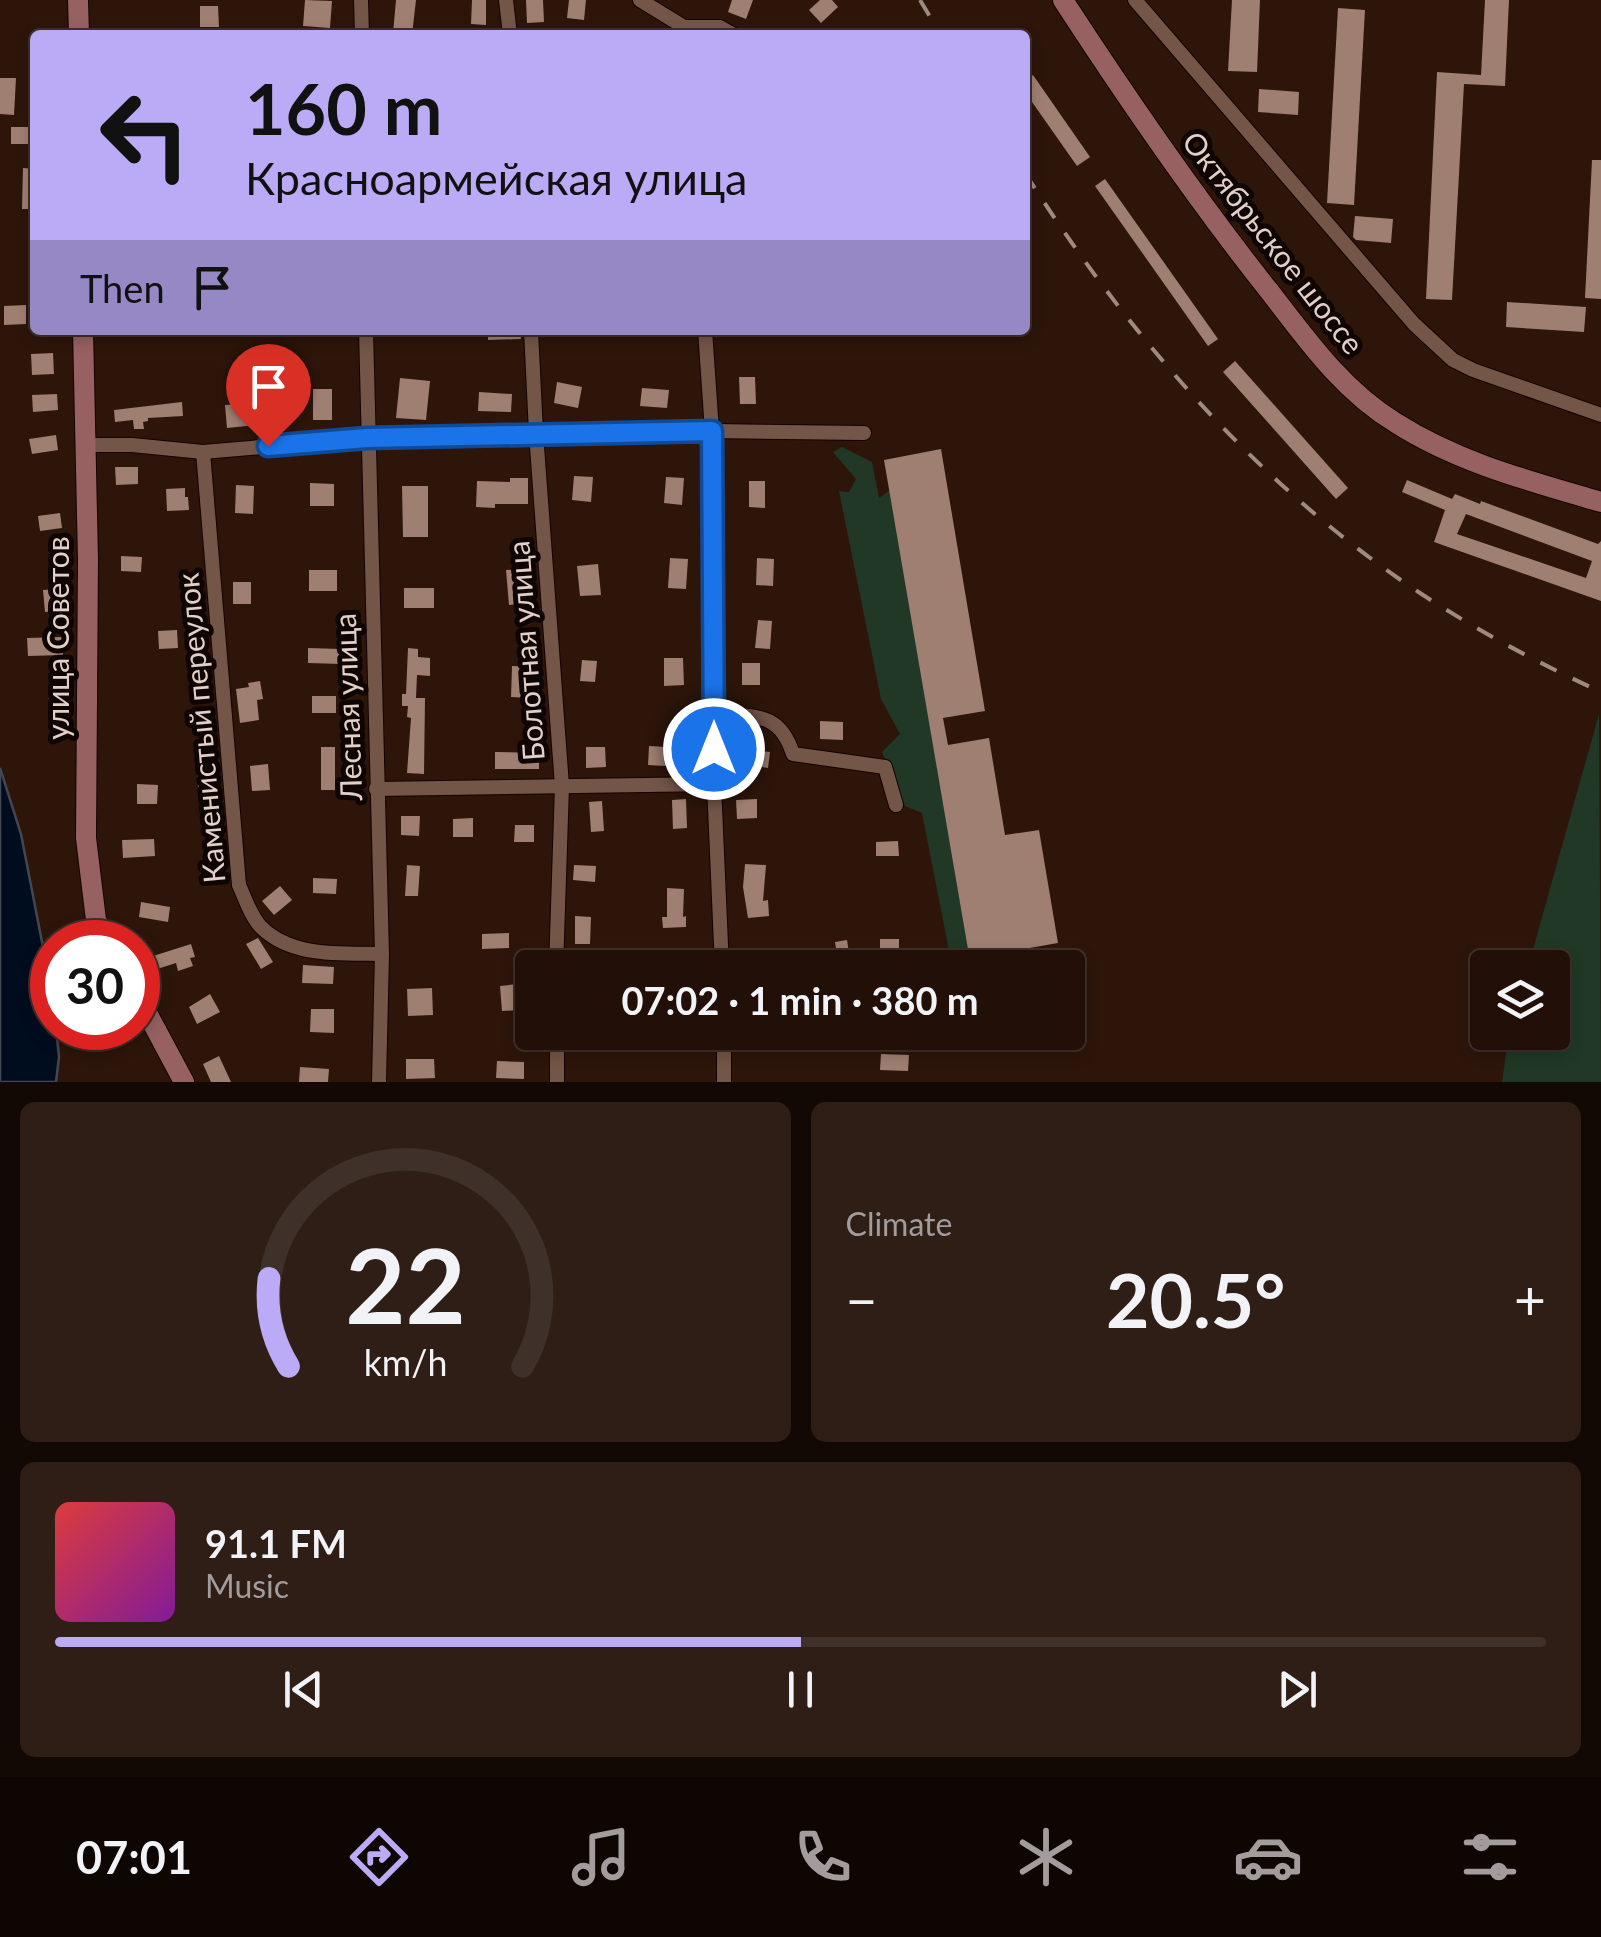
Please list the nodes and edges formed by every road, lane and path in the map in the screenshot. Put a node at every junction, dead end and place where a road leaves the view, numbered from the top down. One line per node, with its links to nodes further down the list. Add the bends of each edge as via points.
1 (78, 0): 7 (main road)
2 (360, 0): 8 (street)
3 (506, 0): 9 (street)
4 (640, 0): 10 (street)
5 (1063, 0): 24 (main road, Октябрьское шоссе, via 1222,232 1331,369 1366,402 1444,451)
6 (1135, 0): 17 (street, Октябрьское шоссе, via 1414,324 1453,360)
7 (79, 30)
8 (362, 30)
9 (509, 30)
10 (683, 30)
11 (693, 30): 12 (street)
12 (725, 30)
13 (82, 335): 22 (main road, улица Советов)
14 (366, 335): 21 (street, Лесная улица)
15 (531, 335): 20 (street, Болотная улица)
16 (705, 335): 18 (street)
17 (1601, 415)
18 (712, 431): 19 (street); 20 (street); 25 (street)
19 (864, 432)
20 (536, 434): 21 (street); 27 (street, Болотная улица)
21 (367, 438): 23 (street); 28 (street, Лесная улица)
22 (85, 445): 23 (street); 30 (main road, улица Советов, via 86,838)
23 (203, 452): 33 (street, Каменистый переулок, via 239,885 259,926 284,943 322,953)
24 (1601, 502)
25 (714, 713): 26 (street); 29 (street, via 770,719 787,734 793,754 885,767)
26 (714, 784): 27 (street); 32 (street)
27 (562, 786): 28 (street); 31 (street, Болотная улица)
28 (376, 789): 33 (street, Лесная улица)
29 (896, 805)
30 (96, 920)
31 (557, 950)
32 (721, 950)
33 (382, 954): 38 (street, Лесная улица)
34 (160, 1037): 37 (main road)
35 (557, 1050): 39 (street)
36 (724, 1050): 40 (street)
37 (184, 1082)
38 (379, 1082)
39 (557, 1082)
40 (724, 1082)

